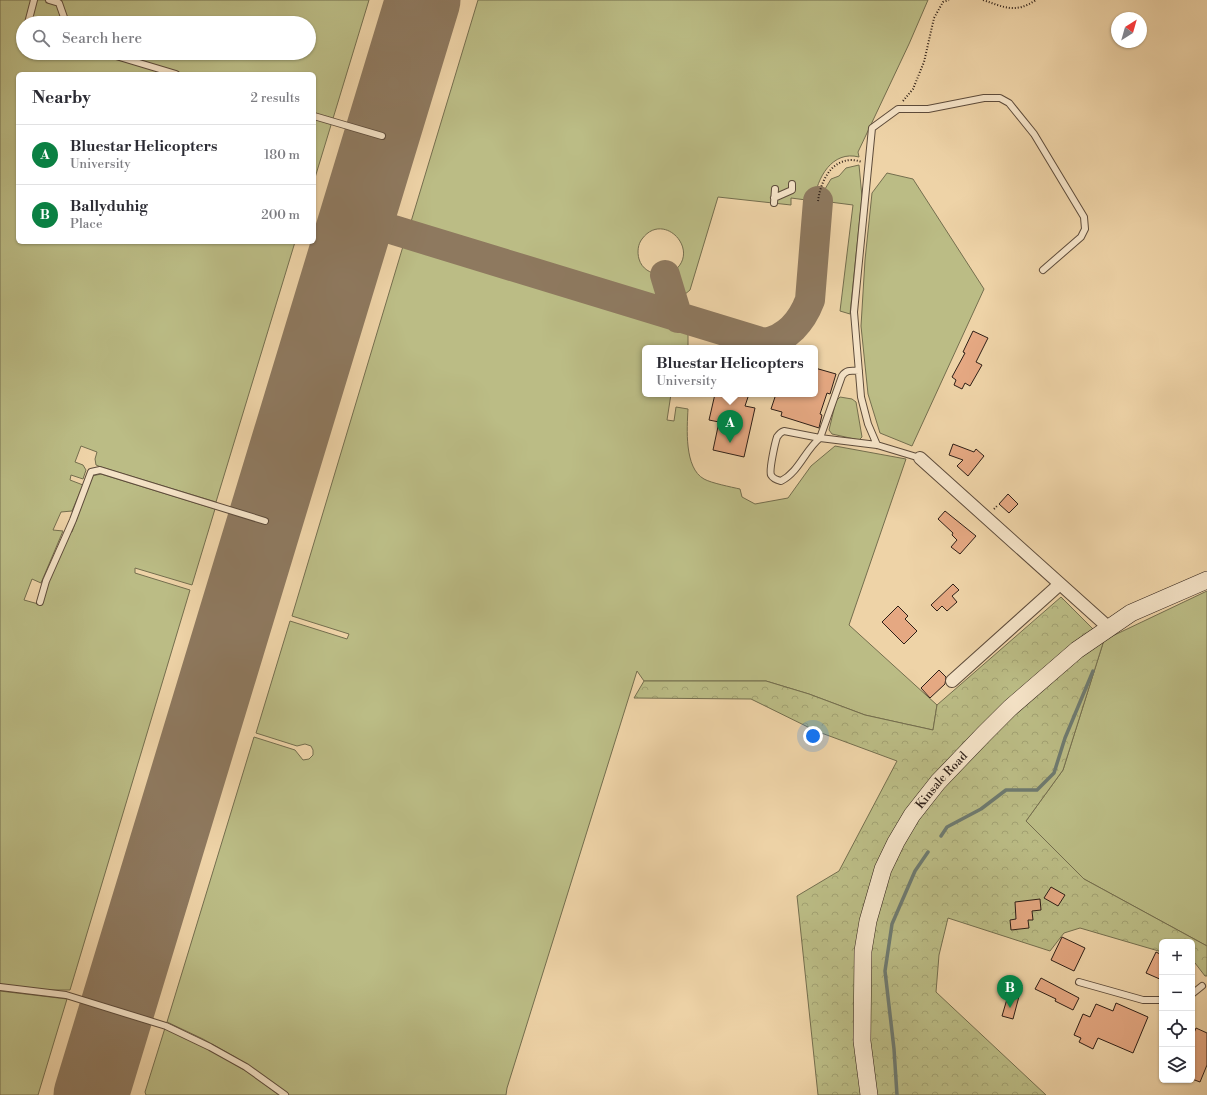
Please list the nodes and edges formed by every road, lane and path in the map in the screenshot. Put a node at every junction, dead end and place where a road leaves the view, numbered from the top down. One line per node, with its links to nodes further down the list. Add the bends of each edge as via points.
1 (34, 0): 6 (lane)
2 (49, 0): 7 (lane, via 59,3)
3 (949, 0): 10 (path, via 943,2 934,18 924,62 913,89)
4 (982, 0): 5 (path, via 1015,9)
5 (1036, 0)
6 (30, 16)
7 (64, 16)
8 (129, 60): 9 (lane)
9 (169, 72)
10 (898, 109): 13 (lane, via 872,128); 17 (lane, via 928,109 984,98 1000,98 1009,103 1034,134 1084,217 1085,229 1080,237)
11 (316, 117): 12 (lane)
12 (382, 136)
13 (868, 164): 16 (path, via 848,159 837,164 825,177); 18 (lane, via 854,312)
14 (792, 184): 15 (lane, via 792,190 774,201)
15 (775, 189)
16 (818, 201)
17 (1043, 270)
18 (859, 371): 19 (lane, via 849,370 842,376); 20 (lane, via 868,424)
19 (820, 438): 19 (lane, via 781,432 777,437 770,471 772,477 782,481 793,473); 20 (lane)
20 (877, 445): 21 (lane)
21 (920, 458): 24 (street)
22 (265, 521): 25 (lane, via 100,470 91,472 46,581)
23 (1207, 580): 26 (main road, Kinsale Road, via 1131,613)
24 (1060, 584): 26 (street); 27 (street)
25 (40, 602)
26 (1108, 627): 34 (main road, Kinsale Road, via 1077,650 984,734 938,782 912,815 896,842 875,893 863,951 862,1041)
27 (952, 681)
28 (1079, 982): 32 (lane, via 1143,1000)
29 (1202, 986): 31 (lane)
30 (0, 987): 33 (lane, via 66,995 166,1026 246,1067)
31 (1195, 992)
32 (1159, 1000)
33 (285, 1095)
34 (869, 1095)

